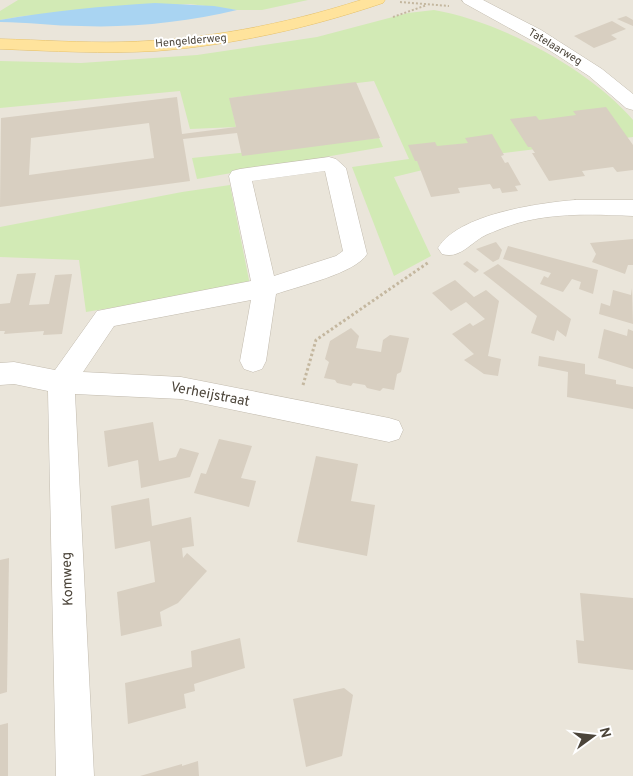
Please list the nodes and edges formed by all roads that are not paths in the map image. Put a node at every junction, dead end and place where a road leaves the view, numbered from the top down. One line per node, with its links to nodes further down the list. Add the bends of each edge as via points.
1 (376, 0): 3 (main road, Hengelderweg, via 276,30 214,40 123,47)
2 (470, 0): 4 (street, Tatelaarweg, via 553,43)
3 (0, 44)
4 (633, 104)
5 (633, 208): 6 (street, via 586,206 521,215 479,229)
6 (450, 248)
7 (265, 288): 7 (street, via 240,176 329,164 335,168 355,254 344,262); 8 (street); 10 (street, via 106,318)
8 (253, 361)
9 (0, 374): 10 (street, Verheijstraat)
10 (61, 382): 11 (street, Verheijstraat, via 181,388); 12 (street, Komweg)
11 (389, 430)
12 (74, 776)

